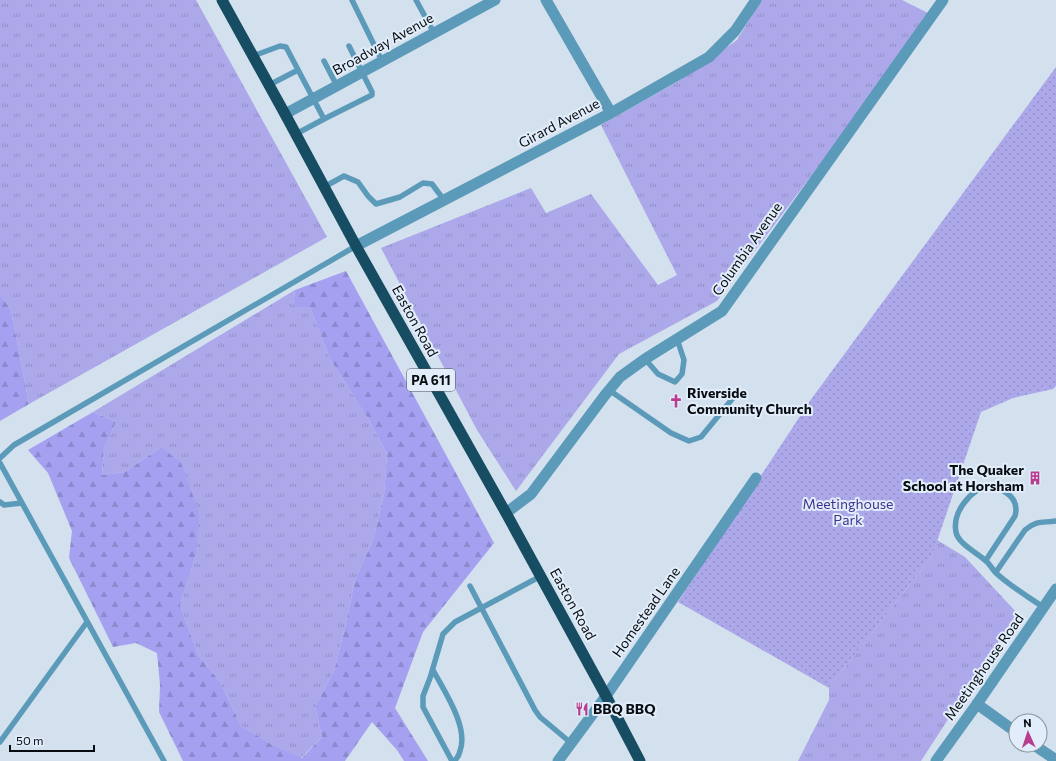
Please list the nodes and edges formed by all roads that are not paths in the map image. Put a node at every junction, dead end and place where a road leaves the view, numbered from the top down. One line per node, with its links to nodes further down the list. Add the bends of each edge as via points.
1 (222, 0): 10 (highway, Easton Road / PA 611)
2 (352, 0): 12 (lane)
3 (416, 0): 8 (lane)
4 (495, 0): 8 (street, Broadway Avenue)
5 (546, 0): 18 (street)
6 (756, 0): 18 (street, Girard Avenue, via 735,31 709,58)
7 (943, 0): 25 (street, Columbia Avenue, via 722,311)
8 (434, 33): 12 (street, Broadway Avenue)
9 (349, 46): 14 (lane)
10 (253, 56): 13 (lane, via 280,46 286,47); 15 (highway, Easton Road / PA 611)
11 (324, 61): 16 (lane)
12 (382, 61): 14 (street, Broadway Avenue)
13 (298, 70): 15 (lane); 17 (lane)
14 (362, 72): 16 (street, Broadway Avenue); 20 (lane, via 372,95)
15 (269, 85): 19 (highway, Easton Road / PA 611)
16 (337, 86): 17 (street, Broadway Avenue)
17 (313, 99): 19 (street, Broadway Avenue); 20 (lane)
18 (611, 113): 23 (street, Girard Avenue)
19 (286, 114): 21 (highway, Easton Road / PA 611)
20 (324, 119): 21 (lane)
21 (296, 134): 22 (highway, Easton Road / PA 611)
22 (324, 187): 23 (lane, via 344,176 358,182 376,204 400,197 422,183 432,184); 24 (highway, Easton Road / PA 611)
23 (444, 200): 24 (street, Girard Avenue)
24 (356, 246): 29 (lane, via 14,444); 34 (highway, Easton Road / PA 611)
25 (677, 339): 26 (street, Columbia Avenue); 26 (lane, via 684,360 682,374 675,382 658,374)
26 (645, 359): 27 (street, Columbia Avenue, via 620,377)
27 (609, 390): 28 (lane, via 671,433 689,441 701,437); 34 (street, Columbia Avenue, via 531,494)
28 (733, 398)
29 (0, 458)
30 (0, 463): 33 (lane)
31 (756, 478): 45 (street, Homestead Lane)
32 (0, 502): 33 (lane, via 4,505)
33 (22, 503): 43 (lane)
34 (506, 513): 38 (highway, Easton Road / PA 611)
35 (1056, 521): 37 (lane, via 1029,525)
36 (986, 560): 36 (lane, via 962,542 956,532 956,518 963,504 971,494 983,487 1007,493 1015,502 1017,509); 37 (lane)
37 (996, 572): 41 (lane, via 1014,588)
38 (541, 576): 42 (lane); 45 (highway, Easton Road / PA 611)
39 (470, 586): 42 (lane)
40 (1056, 589): 41 (street, Meetinghouse Road)
41 (1043, 607): 46 (street, Meetinghouse Road)
42 (481, 608): 44 (lane, via 455,622 443,634); 49 (lane, via 535,710)
43 (87, 622): 48 (lane); 52 (lane)
44 (432, 670): 53 (lane, via 423,696 423,707); 53 (lane, via 453,707 462,732 462,748 458,758)
45 (606, 696): 49 (street, Homestead Lane); 55 (highway, Easton Road / PA 611)
46 (977, 704): 47 (street); 56 (street, Meetinghouse Road)
47 (1008, 726)
48 (0, 742)
49 (571, 743): 54 (street, Homestead Lane)
50 (1046, 753): 51 (street)
51 (1056, 760)
52 (164, 761)
53 (453, 761)
54 (558, 761)
55 (640, 761)
56 (936, 761)

